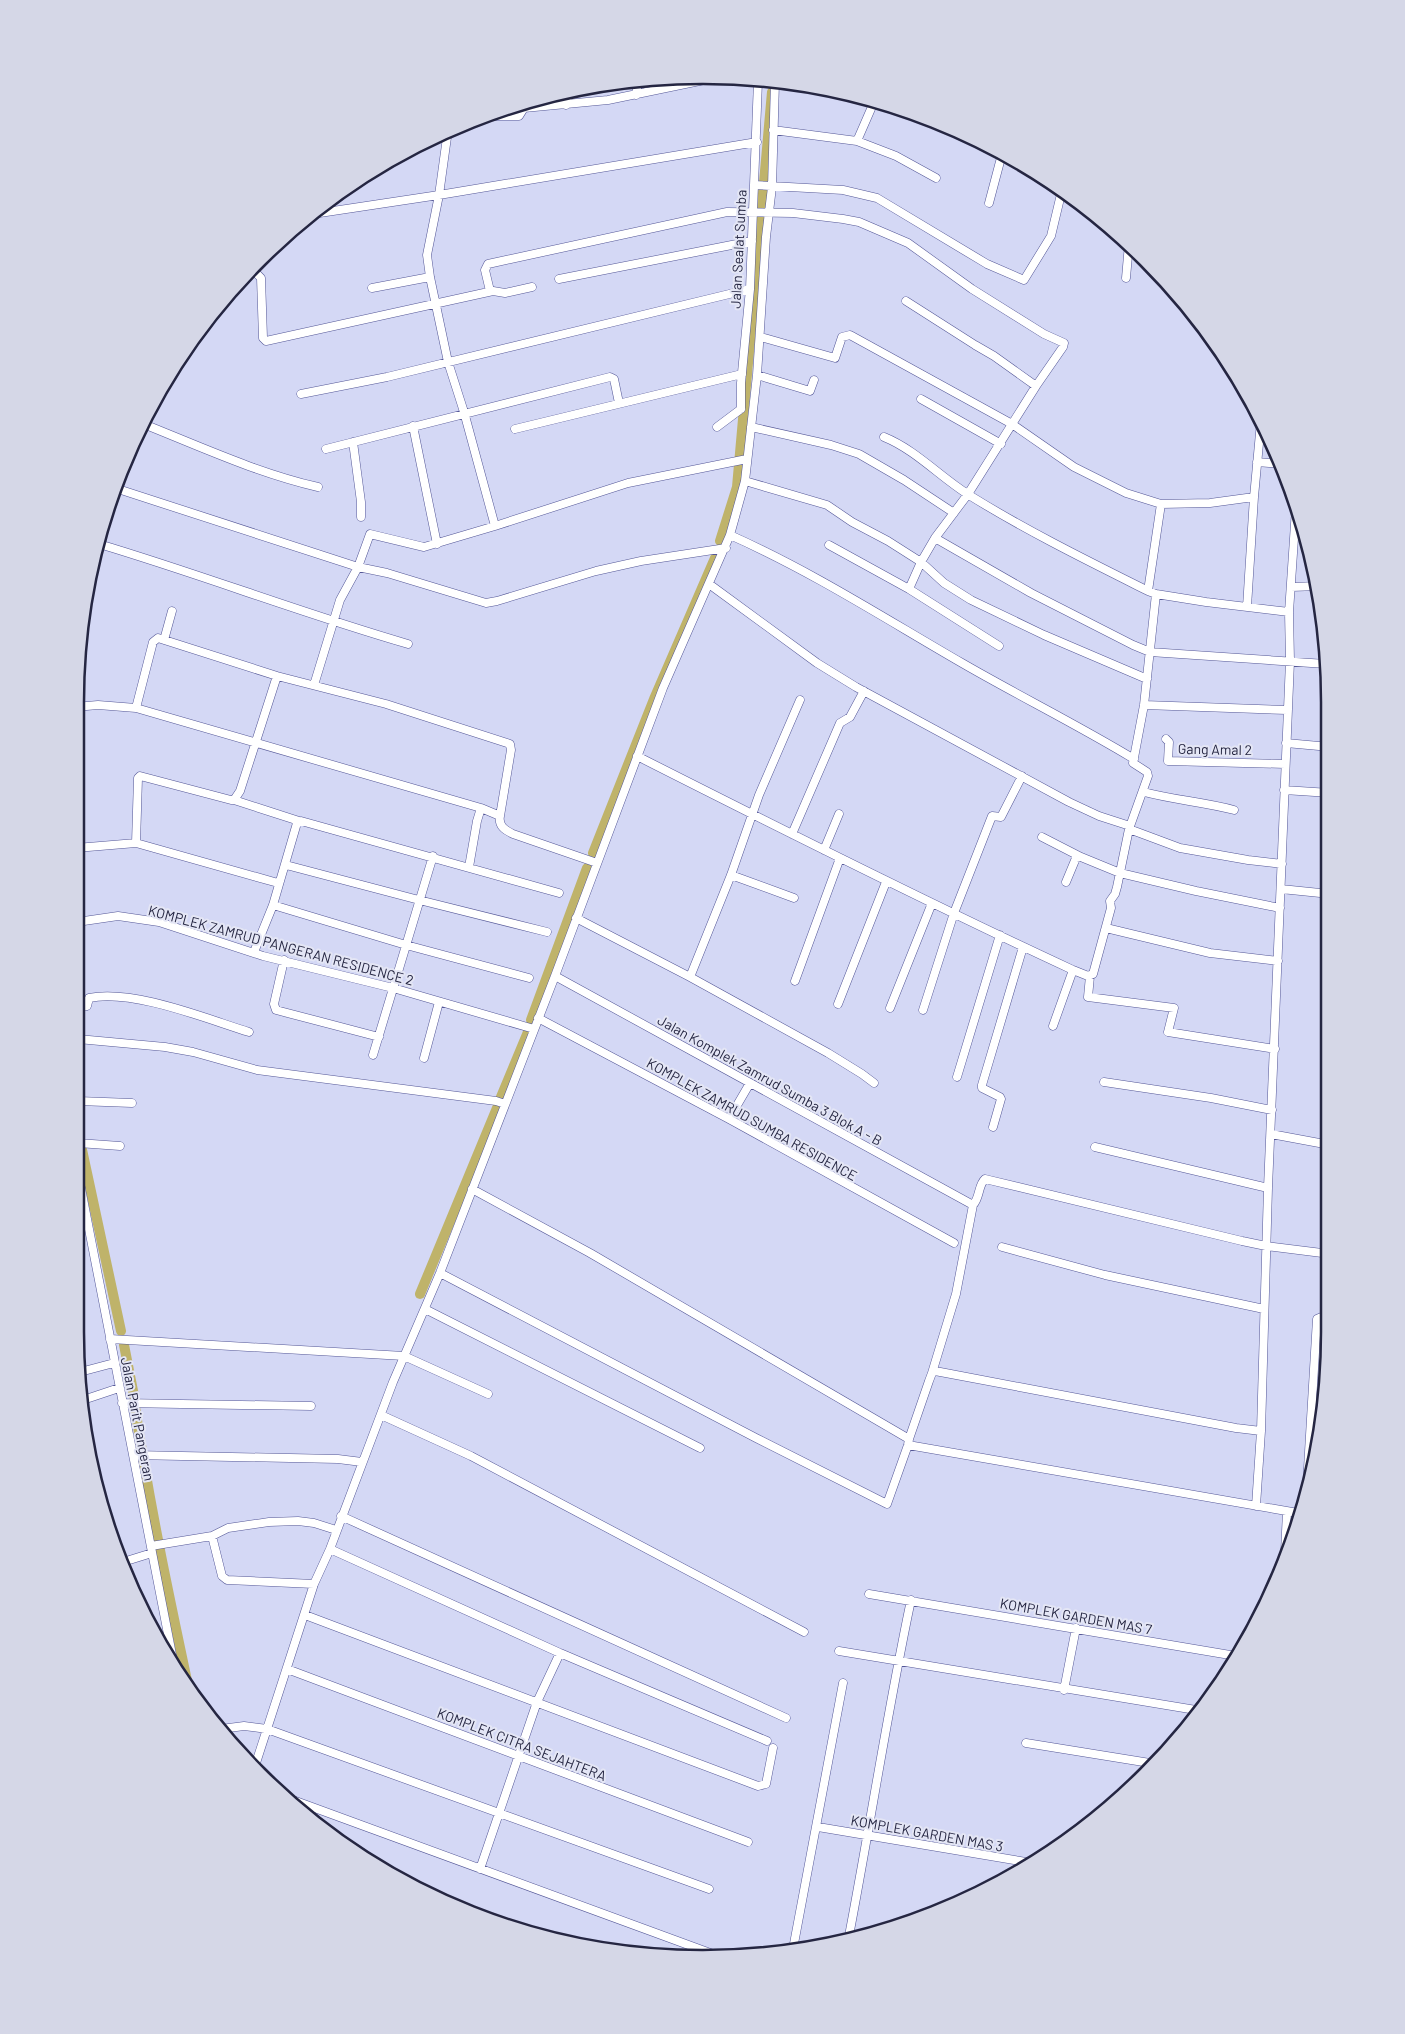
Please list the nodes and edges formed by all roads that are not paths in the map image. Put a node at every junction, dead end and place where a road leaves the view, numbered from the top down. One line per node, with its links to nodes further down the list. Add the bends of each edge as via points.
1 (685, 84): 5 (street)
2 (758, 86): 15 (street, Jalan Sealat Sumba)
3 (637, 87): 5 (street)
4 (775, 88): 12 (street)
5 (636, 95): 7 (street)
6 (567, 99): 7 (street)
7 (566, 105): 8 (street)
8 (540, 106)
9 (872, 108): 14 (street)
10 (521, 112): 11 (street, via 519,116)
11 (507, 116)
12 (774, 130): 14 (street); 19 (street)
13 (447, 140): 20 (street)
14 (858, 141): 17 (street, via 896,156)
15 (757, 142): 18 (street, Jalan Sealat Sumba); 20 (street)
16 (1000, 161): 22 (street)
17 (936, 178)
18 (756, 185): 19 (street); 25 (street, Jalan Sealat Sumba)
19 (770, 187): 21 (street, via 843,190 877,198 987,264 1024,280 1051,236); 24 (street)
20 (439, 195): 23 (street); 29 (street, via 427,255)
21 (1060, 198)
22 (989, 203)
23 (326, 212)
24 (768, 212): 25 (street); 36 (street); 44 (street, via 852,220 901,240 972,289 1064,343)
25 (755, 213): 26 (street, Jalan Sealat Sumba); 34 (street, via 727,212 488,264 485,270)
26 (752, 241): 31 (street); 35 (street, Jalan Sealat Sumba)
27 (1128, 254): 30 (street)
28 (257, 274): 38 (street, via 261,278 263,338 266,341)
29 (430, 277): 33 (street); 38 (street)
30 (1126, 278)
31 (559, 279)
32 (532, 287): 34 (street, via 505,293)
33 (372, 288)
34 (490, 291): 38 (street)
35 (749, 293): 36 (street); 40 (street); 41 (street, Jalan Sealat Sumba)
36 (762, 299): 39 (street)
37 (906, 301): 44 (street)
38 (434, 303): 40 (street)
39 (760, 337): 42 (street); 51 (street, via 835,358 842,337 850,335)
40 (448, 362): 45 (street); 49 (street)
41 (742, 374): 47 (street); 48 (street, Jalan Sealat Sumba)
42 (757, 376): 43 (street, via 810,391); 50 (street)
43 (814, 380)
44 (1036, 386): 51 (street)
45 (301, 394)
46 (921, 399): 60 (street)
47 (619, 403): 49 (street, via 614,379 610,377); 56 (street)
48 (741, 409): 50 (street); 54 (street)
49 (464, 412): 53 (street); 74 (street)
50 (751, 415): 55 (street)
51 (1012, 424): 60 (street); 70 (street, via 1074,467 1111,486)
52 (149, 426): 66 (street, via 230,459 294,482)
53 (413, 426): 59 (street); 78 (street)
54 (717, 427)
55 (751, 427): 62 (street); 71 (street, via 859,454)
56 (515, 429)
57 (1260, 435): 63 (street)
58 (884, 437): 68 (street, via 906,448)
59 (353, 442): 61 (street); 72 (street)
60 (1001, 444): 68 (street)
61 (326, 449)
62 (747, 459): 65 (street); 74 (street, via 628,483)
63 (1257, 462): 64 (street); 69 (street)
64 (1273, 463)
65 (745, 481): 76 (street); 82 (street, via 827,505)
66 (318, 487)
67 (122, 490): 83 (street)
68 (968, 494): 71 (street); 88 (street, via 1052,543)
69 (1254, 497): 70 (street, via 1210,504); 89 (street)
70 (1161, 504): 88 (street)
71 (954, 513): 77 (street)
72 (361, 517)
73 (1294, 524): 75 (street)
74 (495, 526): 78 (street)
75 (1294, 528): 86 (street)
76 (730, 535): 81 (street); 113 (street, via 799,567 1026,700)
77 (935, 538): 82 (street); 96 (street, via 1031,593)
78 (437, 544): 83 (street, via 418,547 370,534)
79 (829, 545): 87 (street)
80 (104, 546): 92 (street)
81 (726, 548): 83 (street, via 596,571 486,603); 84 (street)
82 (921, 562): 87 (street); 100 (street, via 944,583 971,600)
83 (358, 567): 92 (street)
84 (710, 584): 102 (street, via 817,663); 112 (street, via 662,688)
85 (1310, 586): 86 (street)
86 (1291, 587): 91 (street)
87 (909, 589): 95 (street)
88 (1152, 592): 89 (street); 96 (street)
89 (1247, 607): 91 (street)
90 (172, 611): 93 (street)
91 (1289, 612): 97 (street)
92 (332, 622): 94 (street); 101 (street)
93 (164, 640): 99 (street); 106 (street, via 158,638 153,642)
94 (408, 644)
95 (999, 646)
96 (1150, 652): 97 (street); 100 (street)
97 (1290, 661): 98 (street); 107 (street)
98 (1320, 664)
99 (277, 676): 101 (street); 109 (street)
100 (1147, 679): 104 (street)
101 (314, 685): 124 (street, via 386,704 510,744)
102 (864, 691): 115 (street); 127 (street, via 850,716 840,723)
103 (800, 700): 122 (street)
104 (1144, 705): 107 (street); 113 (street)
105 (84, 707): 106 (street)
106 (136, 708): 109 (street)
107 (1287, 710): 110 (street)
108 (1166, 738): 114 (street, Gang Amal 2, via 1169,742 1168,761)
109 (254, 742): 119 (street, via 240,791); 120 (street)
110 (1286, 743): 111 (street); 114 (street)
111 (1321, 746)
112 (636, 756): 122 (street); 135 (street)
113 (1134, 759): 117 (street, via 1134,766 1148,774)
114 (1285, 764): 116 (street)
115 (1022, 776): 126 (street, via 1086,811); 152 (street, via 1001,818 992,816)
116 (1284, 790): 118 (street); 136 (street)
117 (1144, 792): 121 (street); 126 (street)
118 (1321, 793)
119 (234, 800): 125 (street); 129 (street, via 140,776)
120 (481, 808): 124 (street); 138 (street)
121 (1234, 810)
122 (753, 814): 127 (street); 140 (street)
123 (839, 814): 131 (street)
124 (500, 816): 135 (street, via 504,829 513,834)
125 (299, 821): 132 (street); 137 (street)
126 (1129, 828): 136 (street, via 1180,848); 139 (street)
127 (792, 834): 131 (street)
128 (1042, 837): 134 (street)
129 (136, 843): 130 (street); 143 (street)
130 (84, 847)
131 (824, 850): 133 (street)
132 (433, 856): 138 (street); 148 (street)
133 (840, 858): 141 (street); 168 (street)
134 (1081, 858): 139 (street); 142 (street, via 1076,858)
135 (597, 863): 153 (street)
136 (1282, 864): 144 (street)
137 (286, 865): 143 (street); 148 (street)
138 (469, 867): 145 (street)
139 (1120, 873): 151 (street); 155 (street, via 1110,901)
140 (731, 874): 147 (street); 166 (street)
141 (886, 882): 149 (street); 171 (street)
142 (1066, 882)
143 (278, 883): 150 (street)
144 (1281, 889): 146 (street); 151 (street)
145 (559, 893)
146 (1321, 893)
147 (794, 898)
148 (419, 900): 156 (street); 158 (street)
149 (932, 903): 152 (street); 173 (street)
150 (273, 905): 158 (street); 160 (street)
151 (1280, 908): 162 (street)
152 (954, 912): 157 (street); 174 (street)
153 (576, 918): 164 (street); 166 (street)
154 (84, 921): 160 (street, KOMPLEK ZAMRUD PANGERAN RESIDENCE 2, via 118,916 159,922)
155 (1106, 928): 162 (street, via 1210,953); 165 (street)
156 (547, 932)
157 (1000, 935): 159 (street); 184 (street)
158 (406, 945): 167 (street); 169 (street)
159 (1023, 947): 163 (street); 193 (street, via 982,1085 1001,1099)
160 (254, 952): 161 (street, KOMPLEK ZAMRUD PANGERAN RESIDENCE 2)
161 (284, 960): 169 (street, KOMPLEK ZAMRUD PANGERAN RESIDENCE 2); 179 (street, via 274,1004 276,1010)
162 (1278, 961): 181 (street)
163 (1073, 970): 165 (street); 176 (street)
164 (555, 976): 175 (street); 186 (street, Jalan Komplek Zamrud Sumba 3 Blok A - B)
165 (1090, 976): 181 (street, via 1088,997 1174,1008 1168,1032)
166 (690, 977): 187 (street, via 828,1053)
167 (528, 978)
168 (795, 981)
169 (393, 988): 170 (street, KOMPLEK ZAMRUD PANGERAN RESIDENCE 2); 179 (street)
170 (439, 1002): 177 (street, KOMPLEK ZAMRUD PANGERAN RESIDENCE 2); 183 (street)
171 (838, 1004)
172 (84, 1007): 178 (street, via 89,998 102,996 142,1000)
173 (890, 1008)
174 (923, 1010)
175 (538, 1018): 177 (street); 192 (street, KOMPLEK ZAMRUD SUMBA RESIDENCE)
176 (1053, 1026)
177 (534, 1029): 190 (street)
178 (248, 1032)
179 (379, 1036): 182 (street)
180 (84, 1040): 190 (street, via 165,1047 257,1070)
181 (1275, 1049): 191 (street)
182 (373, 1055)
183 (424, 1058)
184 (957, 1077)
185 (1104, 1082): 191 (street)
186 (750, 1083): 192 (street); 202 (street, Jalan Komplek Zamrud Sumba 3 Blok A - B)
187 (874, 1083)
188 (84, 1101): 189 (street)
189 (132, 1103)
190 (505, 1104): 200 (street)
191 (1272, 1110): 194 (street)
192 (729, 1119): 205 (street, KOMPLEK ZAMRUD SUMBA RESIDENCE)
193 (993, 1127)
194 (1271, 1134): 196 (street); 199 (street)
195 (84, 1144): 197 (street)
196 (1321, 1144)
197 (120, 1146)
198 (1095, 1147): 199 (street)
199 (1268, 1188): 206 (street)
200 (472, 1189): 209 (street); 225 (street, via 615,1267)
201 (84, 1202): 203 (street, Jalan Parit Pangeran)
202 (973, 1205): 206 (street, via 983,1179 988,1179); 217 (street, via 956,1294)
203 (89, 1227): 204 (street); 213 (street, Jalan Parit Pangeran)
204 (84, 1228)
205 (954, 1243)
206 (1266, 1246): 208 (street); 211 (street)
207 (1002, 1247): 211 (street, via 1105,1275)
208 (1321, 1253)
209 (440, 1273): 210 (street); 225 (street, via 887,1504)
210 (425, 1309): 214 (street); 226 (street)
211 (1264, 1309): 224 (street)
212 (1321, 1317): 227 (street, via 1317,1319)
213 (110, 1339): 214 (street); 215 (street, Jalan Parit Pangeran)
214 (404, 1356): 219 (street); 223 (street)
215 (114, 1363): 216 (street); 218 (street, Jalan Parit Pangeran)
216 (85, 1371)
217 (932, 1373): 224 (street); 225 (street)
218 (119, 1388): 220 (street); 221 (street, Jalan Parit Pangeran)
219 (488, 1394)
220 (88, 1399)
221 (122, 1403): 222 (street); 228 (street, Jalan Parit Pangeran)
222 (311, 1406)
223 (381, 1415): 229 (street); 245 (street, via 471,1456)
224 (1261, 1431): 230 (street)
225 (909, 1442): 230 (street)
226 (700, 1448)
227 (1309, 1452)
228 (135, 1455): 229 (street); 237 (street, Jalan Parit Pangeran)
229 (362, 1462): 233 (street)
230 (1256, 1506): 231 (street)
231 (1287, 1512): 232 (street); 236 (street)
232 (1293, 1513)
233 (341, 1516): 234 (street); 256 (street)
234 (336, 1530): 235 (street, via 314,1522 279,1522 228,1528); 238 (street)
235 (212, 1536): 237 (street); 240 (street, via 222,1576 227,1580)
236 (1286, 1536)
237 (153, 1548): 239 (street); 246 (street, Jalan Parit Pangeran)
238 (330, 1549): 240 (street); 248 (street)
239 (128, 1560)
240 (314, 1584): 243 (street)
241 (869, 1594): 242 (street, KOMPLEK GARDEN MAS 7)
242 (911, 1600): 244 (street, KOMPLEK GARDEN MAS 7); 250 (street)
243 (305, 1615): 251 (street); 254 (street)
244 (1076, 1628): 249 (street, KOMPLEK GARDEN MAS 7); 253 (street)
245 (804, 1632)
246 (168, 1642)
247 (839, 1651): 250 (street)
248 (560, 1654): 254 (street); 259 (street)
249 (1229, 1655)
250 (898, 1662): 253 (street); 268 (street)
251 (287, 1669): 258 (street); 262 (street, KOMPLEK CITRA SEJAHTERA)
252 (843, 1683): 267 (street)
253 (1064, 1690): 255 (street)
254 (537, 1702): 261 (street, via 758,1786 766,1784); 262 (street)
255 (1192, 1709)
256 (786, 1718)
257 (228, 1728): 258 (street)
258 (267, 1729): 263 (street); 266 (street)
259 (767, 1741)
260 (1026, 1743): 264 (street)
261 (773, 1748)
262 (519, 1756): 266 (street); 269 (street, KOMPLEK CITRA SEJAHTERA)
263 (257, 1760)
264 (1146, 1762)
265 (304, 1804): 271 (street)
266 (499, 1813): 271 (street); 272 (street)
267 (818, 1826): 268 (street, KOMPLEK GARDEN MAS 3); 274 (street)
268 (868, 1835): 270 (street, KOMPLEK GARDEN MAS 3); 273 (street)
269 (748, 1842)
270 (1021, 1861)
271 (480, 1869): 275 (street)
272 (709, 1889)
273 (850, 1932)
274 (795, 1943)
275 (702, 1950)

